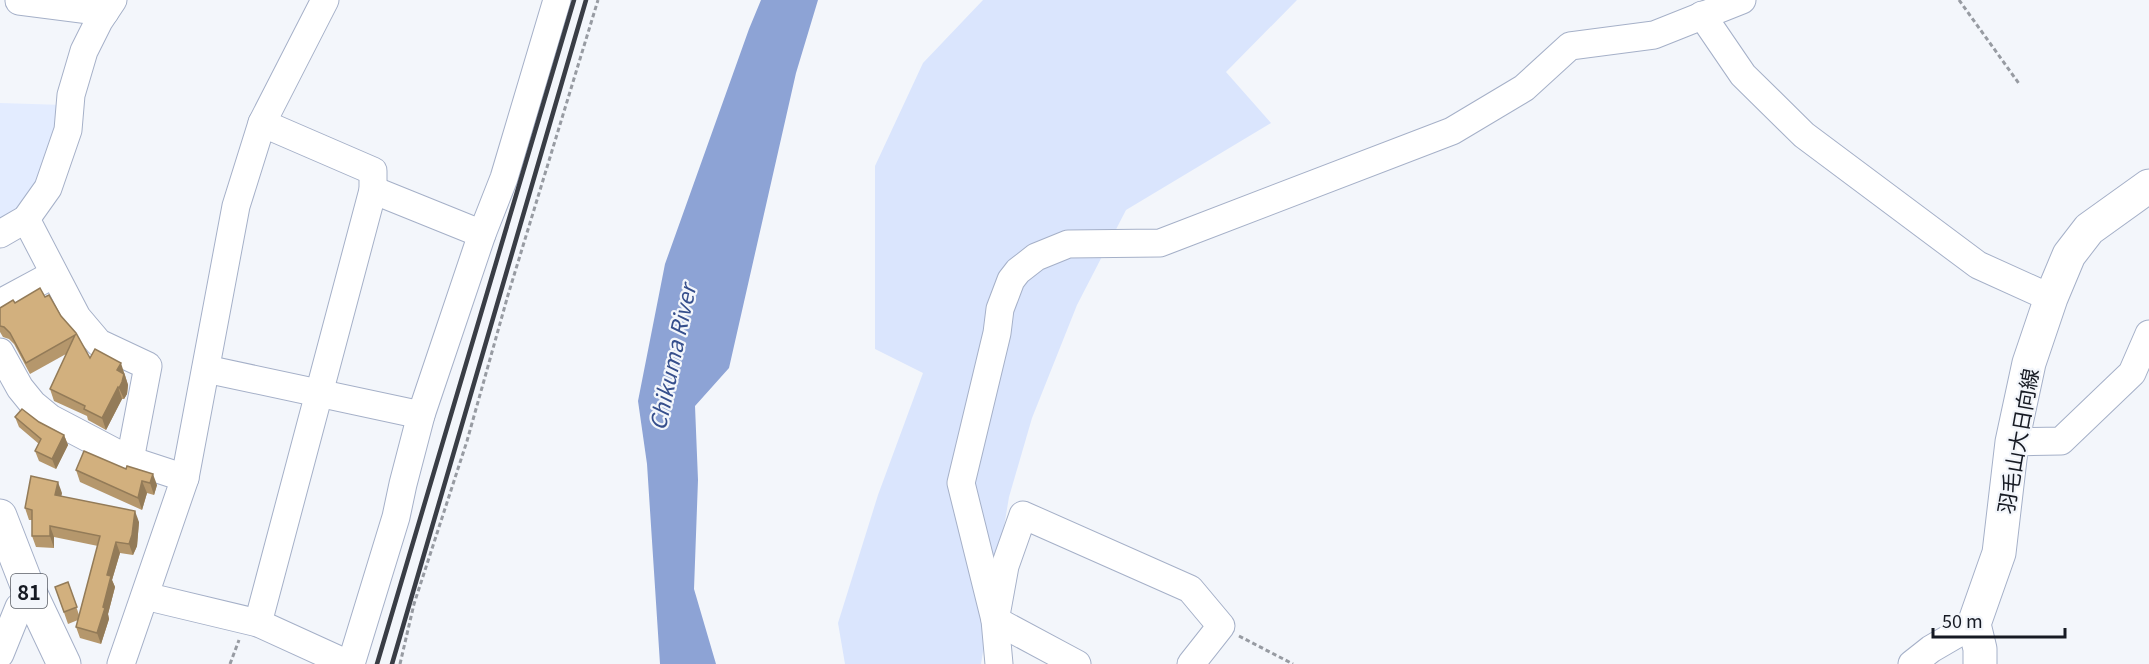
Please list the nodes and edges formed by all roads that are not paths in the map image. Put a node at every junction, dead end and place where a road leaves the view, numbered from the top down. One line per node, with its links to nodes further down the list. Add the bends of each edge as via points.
1 (326, 0): 7 (street)
2 (557, 0): 12 (street, via 504,178)
3 (1742, 0): 6 (street)
4 (18, 1): 5 (street)
5 (109, 6): 10 (street, via 84,51 71,95 68,130 48,188)
6 (1702, 15): 14 (street, via 1743,75 1804,135 1978,265); 27 (street, via 1654,35 1570,46 1524,88 1452,131 1160,243 1068,244 1036,257 1018,271 1000,309 961,483)
7 (262, 123): 9 (street, via 373,171); 18 (street, via 236,206)
8 (2149, 186): 14 (main road, 羽毛山大日向線, via 2089,229 2069,255)
9 (372, 190): 12 (street); 19 (street)
10 (26, 219): 11 (street); 13 (street)
11 (0, 234)
12 (482, 234): 20 (street)
13 (54, 274): 15 (street); 22 (street, via 77,317 99,343 148,366)
14 (2052, 298): 21 (main road, 羽毛山大日向線, via 2029,363)
15 (0, 303)
16 (2149, 334): 21 (street, via 2132,373 2061,441)
17 (0, 352): 22 (street, via 33,404 50,418)
18 (206, 369): 19 (street); 23 (street)
19 (319, 393): 20 (street); 28 (street)
20 (421, 415): 33 (street, via 396,517)
21 (2012, 442): 29 (main road, 羽毛山大日向線, via 1999,553)
22 (130, 460): 23 (street)
23 (185, 478): 25 (street)
24 (0, 516): 31 (main road, 81)
25 (145, 596): 28 (street); 32 (street)
26 (19, 607): 30 (street)
27 (995, 620): 34 (street); 35 (street); 36 (street, via 1005,566 1023,514 1190,589 1221,626)
28 (258, 623): 33 (street)
29 (1974, 624): 37 (street); 38 (main road)
30 (0, 654)
31 (64, 664)
32 (121, 664)
33 (350, 664)
34 (999, 664)
35 (1077, 664)
36 (1191, 664)
37 (1912, 664)
38 (1980, 664)

